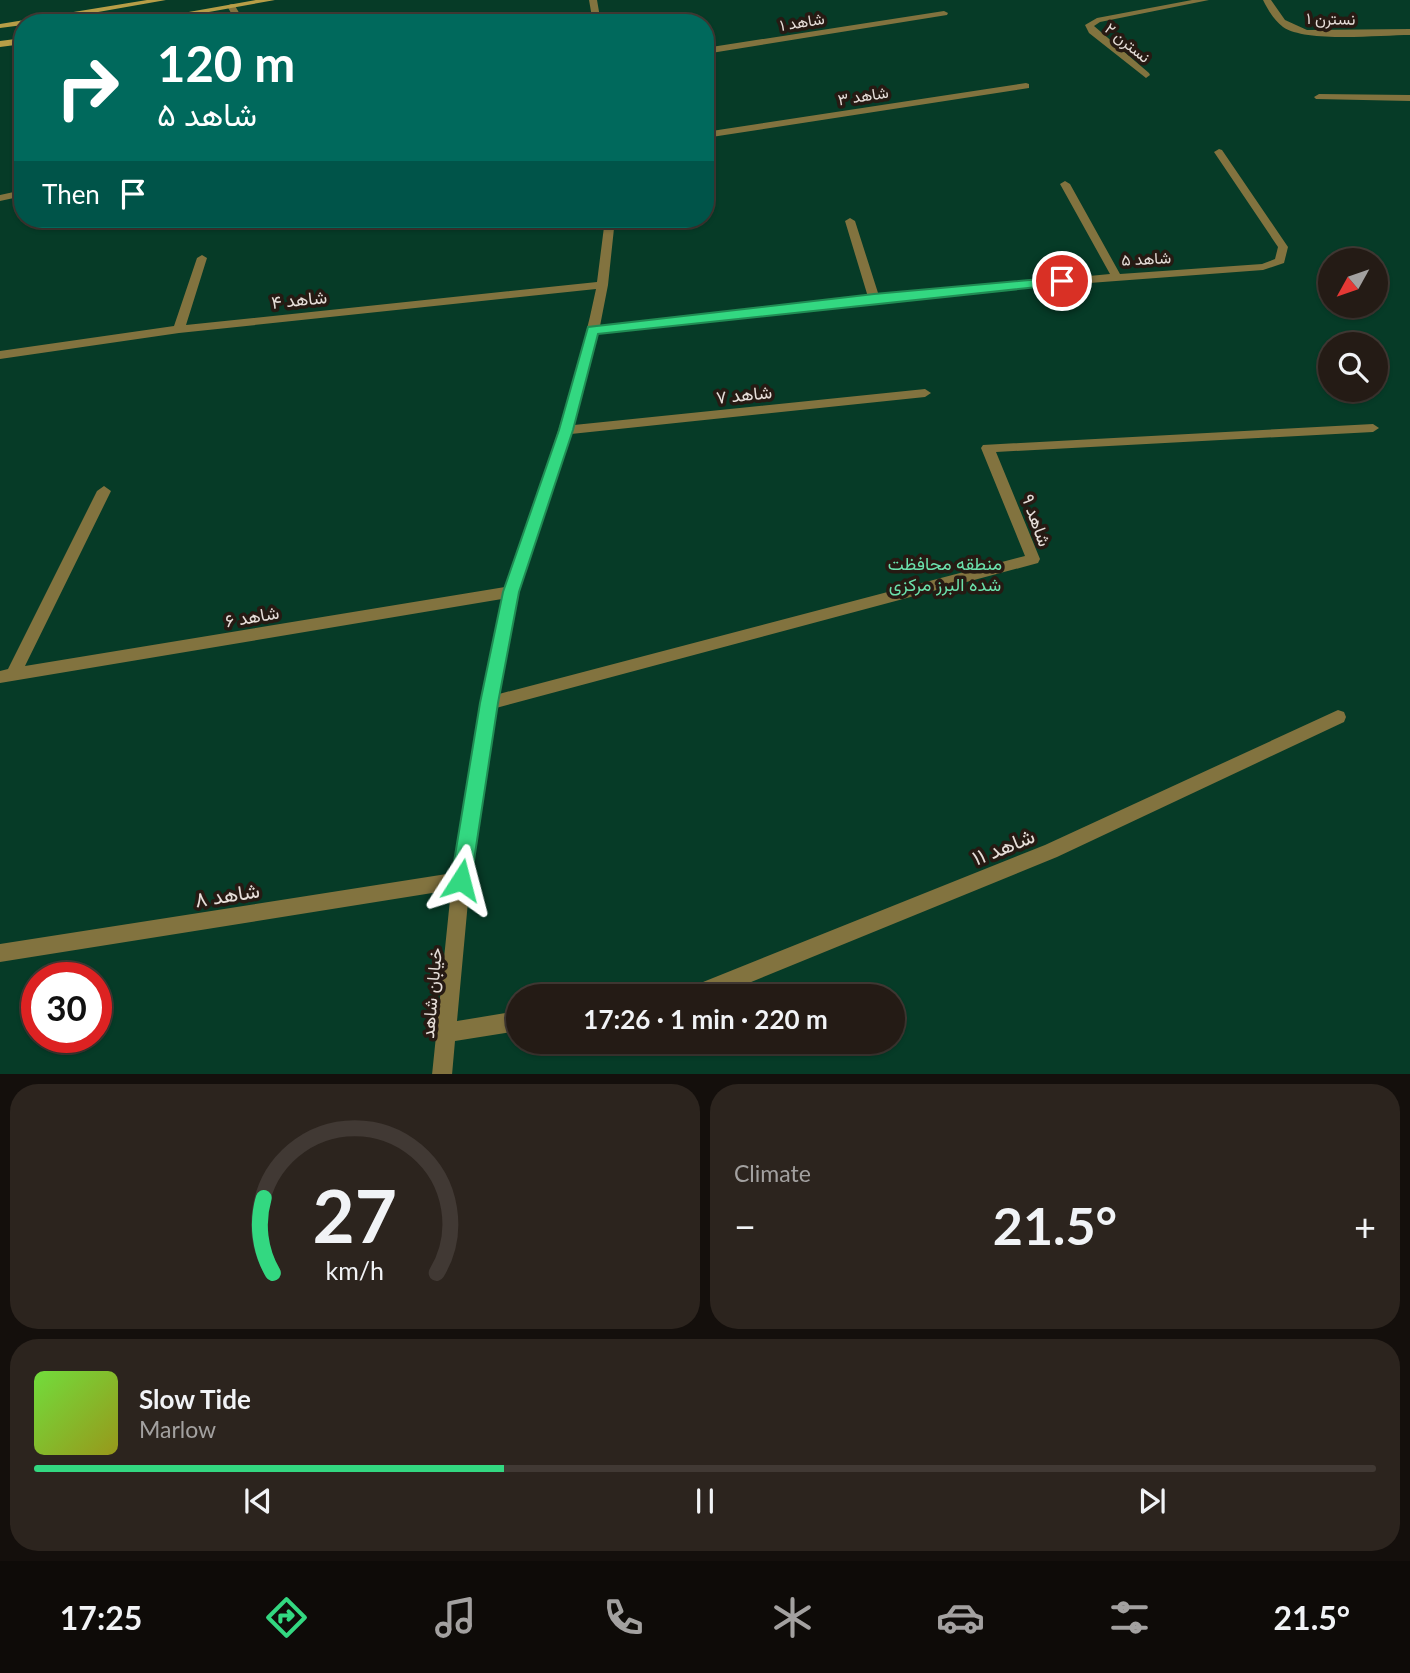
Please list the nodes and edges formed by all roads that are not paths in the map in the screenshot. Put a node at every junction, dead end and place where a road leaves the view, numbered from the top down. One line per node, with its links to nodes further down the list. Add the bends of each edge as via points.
1 (162, 0): 5 (main road)
2 (271, 0): 6 (main road)
3 (1205, 0): 13 (street, نسترن ۲, via 1089,25)
4 (1267, 0): 11 (street, نسترن ۱, via 1280,23 1291,30)
5 (135, 2): 8 (main road)
6 (231, 6): 9 (main road); 10 (street)
7 (944, 13): 12 (street, شاهد ۱)
8 (68, 14)
9 (184, 14)
10 (236, 14)
11 (1410, 32)
12 (714, 50)
13 (1146, 75)
14 (1026, 86): 17 (street, شاهد ۳)
15 (1319, 97): 16 (street)
16 (1410, 98)
17 (714, 134)
18 (1219, 152): 23 (street, شاهد ۵, via 1283,247 1280,261 1262,267)
19 (1065, 184): 23 (street)
20 (850, 221): 25 (street)
21 (609, 228): 24 (street, خیابان شاهد)
22 (201, 258): 26 (street)
23 (1116, 276): 25 (street, شاهد ۵)
24 (603, 285): 26 (street, شاهد ۴); 27 (street, خیابان شاهد)
25 (874, 298): 27 (street, شاهد ۵)
26 (180, 330): 28 (street, شاهد ۴)
27 (593, 330): 31 (street, خیابان شاهد)
28 (0, 355)
29 (925, 393): 31 (street, شاهد ۷)
30 (1373, 428): 35 (street, شاهد ۹, via 988,448 1033,559)
31 (566, 430): 33 (street, خیابان شاهد)
32 (104, 491): 34 (street)
33 (511, 592): 34 (street, شاهد ۶); 35 (street, خیابان شاهد)
34 (6, 676)
35 (489, 703): 37 (street, خیابان شاهد)
36 (1338, 717): 39 (street, شاهد ۱۱, via 1051,851)
37 (461, 880): 38 (street, شاهد ۸); 41 (street, خیابان شاهد)
38 (0, 953)
39 (723, 984)
40 (506, 1023): 41 (street)
41 (448, 1032): 42 (street, خیابان شاهد)
42 (442, 1074)

